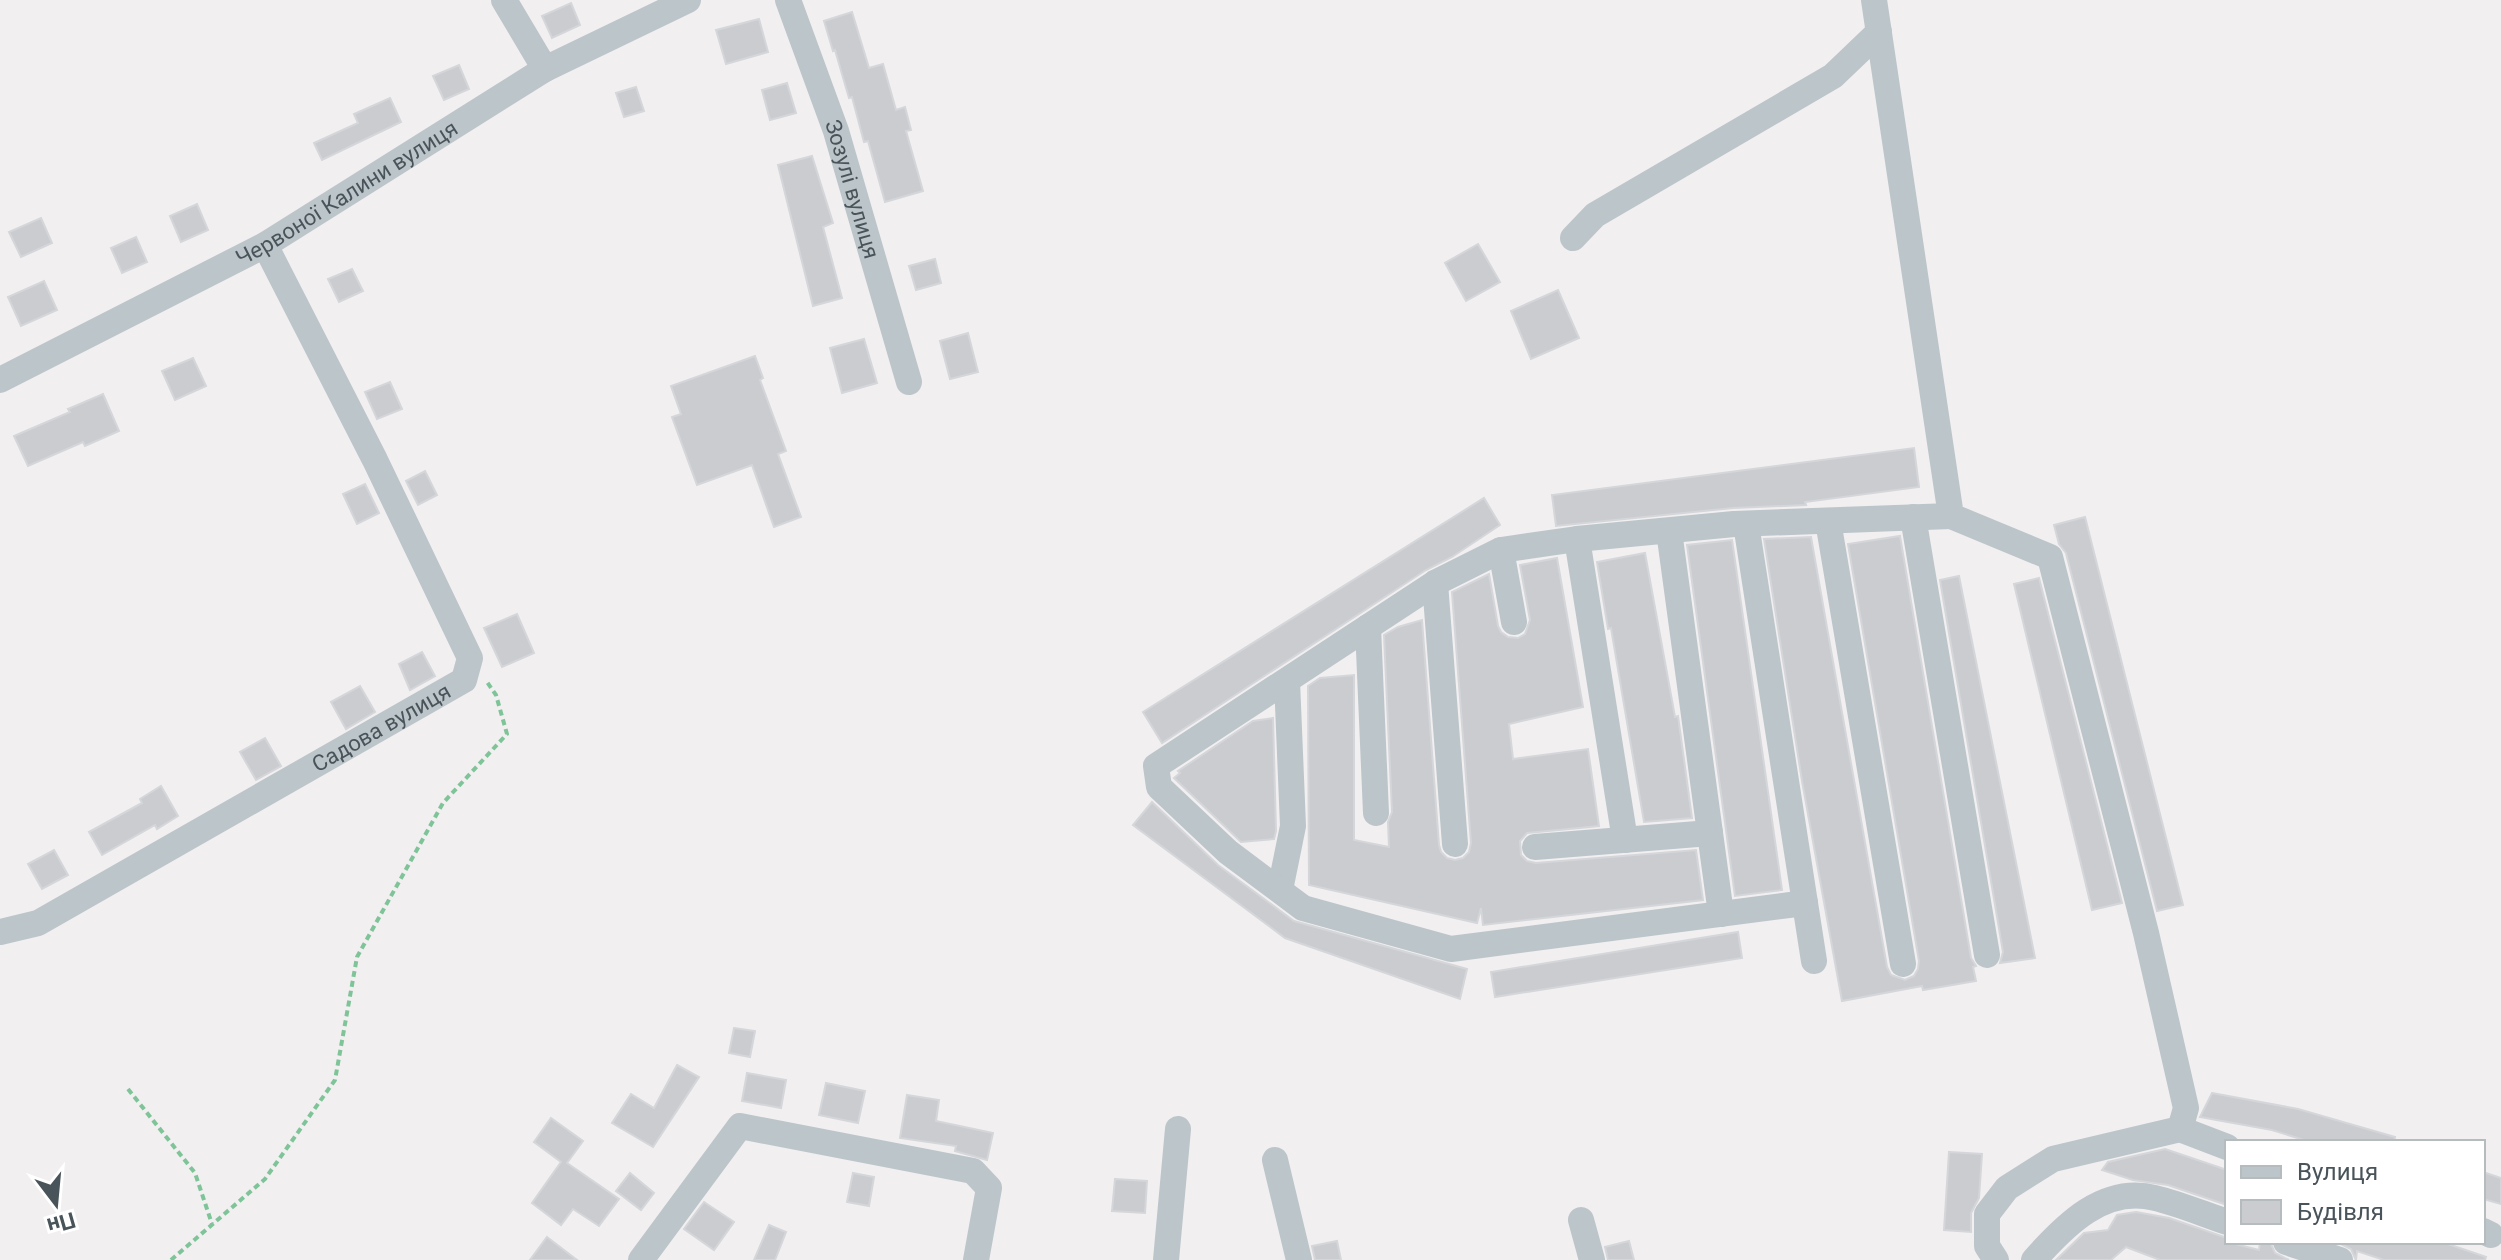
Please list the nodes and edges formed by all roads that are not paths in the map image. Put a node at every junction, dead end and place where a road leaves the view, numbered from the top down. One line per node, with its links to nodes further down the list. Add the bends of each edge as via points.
1 (504, 0): 6 (street)
2 (688, 0): 6 (street, Червоної Калини вулиця)
3 (788, 0): 10 (street, Зозулі вулиця, via 836,131)
4 (1874, 0): 5 (street)
5 (1879, 32): 7 (street, via 1833,76 1595,215); 11 (street)
6 (545, 69): 8 (street, Червоної Калини вулиця)
7 (1573, 238)
8 (265, 245): 9 (street, Червоної Калини вулиця); 30 (street, Садова вулиця, via 470,658 464,680 38,923)
9 (0, 380)
10 (909, 382)
11 (1951, 516): 12 (street); 35 (street, via 2050,557 2186,1108)
12 (1913, 517): 13 (street); 31 (street)
13 (1828, 521): 14 (street); 33 (street)
14 (1746, 524): 15 (street); 28 (street)
15 (1669, 531): 16 (street); 23 (street)
16 (1577, 539): 17 (street); 24 (street)
17 (1501, 550): 18 (street); 19 (street)
18 (1435, 583): 20 (street); 25 (street)
19 (1514, 622)
20 (1368, 627): 21 (street); 22 (street)
21 (1287, 681): 27 (street, via 1293,826); 27 (street, via 1156,766 1159,787 1228,852)
22 (1376, 813)
23 (1710, 833): 24 (street); 29 (street)
24 (1625, 840): 26 (street)
25 (1455, 844)
26 (1535, 847)
27 (1280, 890): 29 (street, via 1303,908 1451,949)
28 (1805, 903): 29 (street); 32 (street)
29 (1721, 914)
30 (0, 932)
31 (1987, 955)
32 (1814, 961)
33 (1903, 964)
34 (1178, 1129): 44 (street)
35 (2180, 1129): 36 (street); 41 (street, via 2053,1159 2007,1188 1987,1214)
36 (2225, 1146)
37 (1275, 1160): 45 (street)
38 (1581, 1220): 46 (street)
39 (2225, 1221): 47 (street, via 2153,1197 2127,1196 2097,1204 2075,1218)
40 (2292, 1244): 48 (street)
41 (1988, 1255)
42 (641, 1260): 43 (street, via 740,1126 973,1171 989,1188)
43 (976, 1260)
44 (1166, 1260)
45 (1299, 1260)
46 (1592, 1260)
47 (2034, 1260)
48 (2340, 1260)

